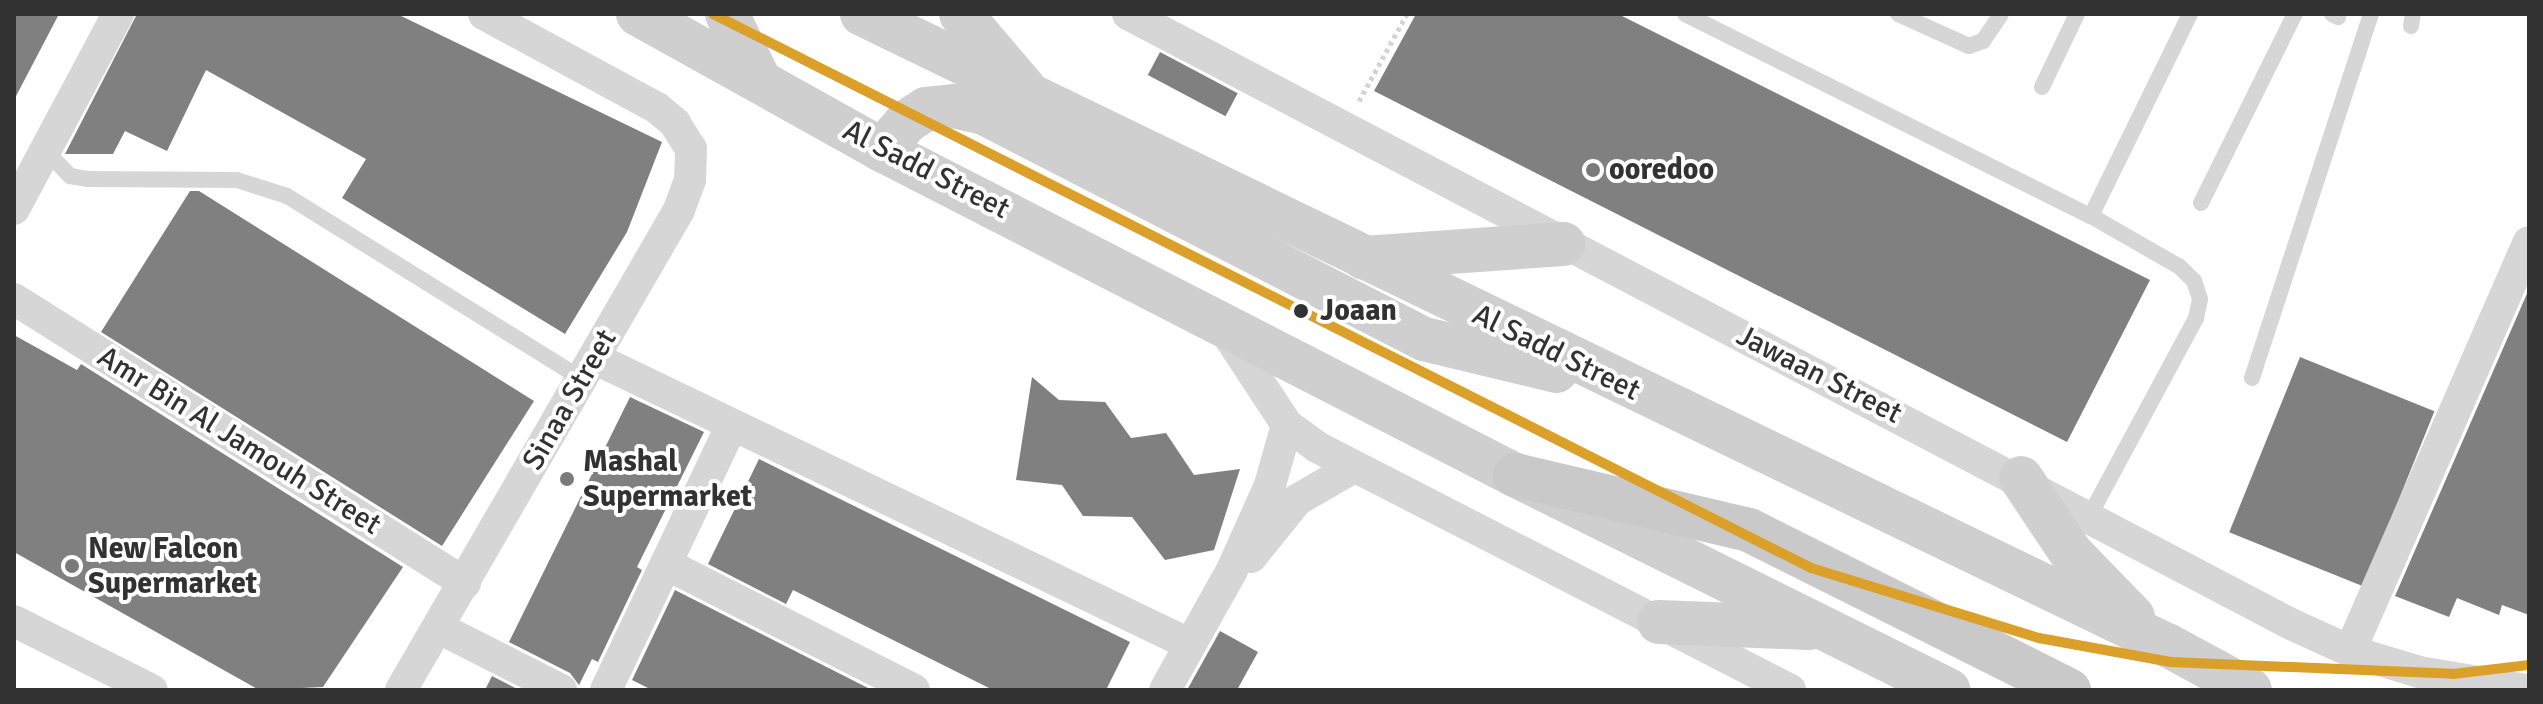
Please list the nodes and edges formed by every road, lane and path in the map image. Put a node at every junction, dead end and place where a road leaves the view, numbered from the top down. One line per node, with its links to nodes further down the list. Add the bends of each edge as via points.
1 (118, 14): 21 (street)
2 (484, 14): 30 (street, Sinaa Street, via 657,108 675,123 691,149 690,180 679,210)
3 (638, 14): 16 (main road, Al Sadd Street)
4 (727, 14): 16 (main road)
5 (862, 14): 18 (main road, Al Sadd Street)
6 (961, 14): 18 (main road)
7 (1128, 14): 19 (street, Jawaan Street)
8 (1407, 14): 19 (path)
9 (1685, 14): 24 (lane)
10 (1898, 14): 11 (lane, via 1969,46 1983,41)
11 (2001, 14)
12 (2077, 14): 17 (lane)
13 (2190, 14): 24 (lane)
14 (2295, 14): 22 (lane)
15 (2371, 14): 31 (lane)
16 (759, 79): 20 (main road, Al Sadd Street)
17 (2042, 87)
18 (1033, 99): 27 (main road, Al Sadd Street)
19 (1344, 128): 26 (street, Jawaan Street)
20 (882, 150): 29 (main road, Al Sadd Street); 32 (main road, via 906,122 926,109 954,106 984,113 1424,339)
21 (46, 151): 23 (street); 30 (lane, via 56,166 79,177 237,180 287,196)
22 (2201, 203)
23 (14, 209)
24 (2091, 216): 38 (lane, via 2180,267 2194,281 2200,299 2196,318)
25 (2529, 242): 48 (street)
26 (1564, 244): 27 (main road); 37 (street, Jawaan Street)
27 (1362, 259): 32 (main road, Al Sadd Street)
28 (14, 299): 41 (street, Amr Bin Al Jamouh Street)
29 (1218, 320): 34 (street, Al Sadd Street); 36 (main road, Al Sadd Street)
30 (588, 369): 33 (street); 41 (street, Sinaa Street)
31 (2252, 378)
32 (1617, 383): 47 (main road, Al Sadd Street)
33 (732, 425): 39 (street); 46 (street)
34 (1287, 425): 35 (street, Al Sadd Street); 40 (street, via 1270,485)
35 (1354, 467): 40 (street, via 1297,500 1265,542); 43 (street, Al Sadd Street)
36 (1515, 475): 45 (main road, Al Sadd Street); 57 (main road, via 1749,530)
37 (2021, 478): 38 (street, Jawaan Street); 47 (main road, via 2100,586)
38 (2090, 515): 48 (street, Jawaan Street)
39 (666, 564): 52 (street); 53 (street)
40 (1232, 570): 46 (street)
41 (465, 583): 44 (street, Sinaa Street)
42 (14, 621): 49 (street)
43 (1659, 622): 45 (main road); 55 (street, Al Sadd Street)
44 (439, 628): 50 (street, Sinaa Street); 51 (street)
45 (1825, 628): 56 (main road, Al Sadd Street)
46 (1189, 644): 54 (street)
47 (2169, 646): 58 (main road, Al Sadd Street)
48 (2350, 651): 59 (street, Jawaan Street, via 2419,672)
49 (152, 690)
50 (401, 690)
51 (561, 690)
52 (606, 690)
53 (914, 690)
54 (1165, 690)
55 (1790, 690)
56 (1949, 690)
57 (2069, 690)
58 (2250, 690)
59 (2526, 690)

